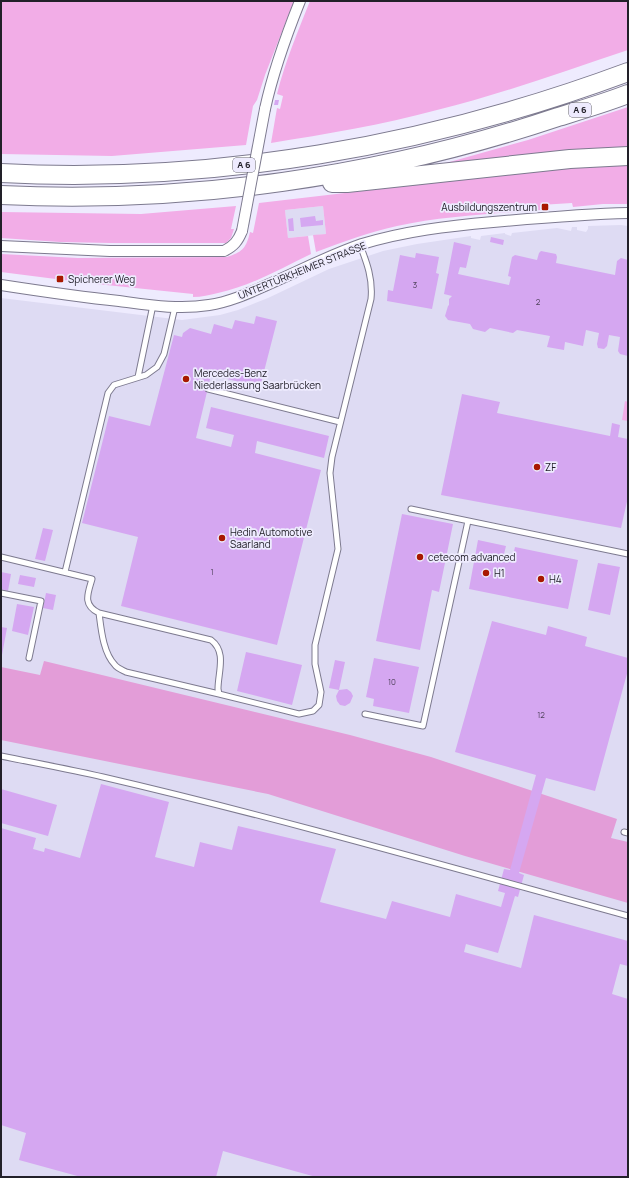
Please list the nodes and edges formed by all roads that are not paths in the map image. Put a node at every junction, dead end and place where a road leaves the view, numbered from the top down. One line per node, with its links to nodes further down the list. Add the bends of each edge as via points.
1 (300, 1): 10 (street, bridge, via 270,88 242,231 239,240 233,246 224,250 110,251)
2 (628, 72): 5 (highway, A 6, via 483,119 347,150 230,167 131,174)
3 (628, 94): 6 (highway, A 6, via 468,144 393,162)
4 (628, 156): 6 (highway, A 6, via 570,159 348,183)
5 (1, 174)
6 (279, 182): 7 (highway, A 6, via 233,189 134,196)
7 (1, 195)
8 (628, 213): 9 (street, UNTERTÜRKHEIMER STRASSE, via 452,226 398,234)
9 (360, 245): 13 (street, UNTERTÜRKHEIMER STRASSE, via 239,296 210,305); 16 (lane, via 369,270 371,299)
10 (1, 246)
11 (1, 285): 12 (street, UNTERTÜRKHEIMER STRASSE)
12 (153, 305): 13 (street, UNTERTÜRKHEIMER STRASSE); 14 (lane)
13 (175, 307): 14 (lane, via 162,361 151,372)
14 (138, 377): 21 (lane, via 114,385 108,393)
15 (208, 389): 16 (lane)
16 (340, 422): 25 (lane, via 330,473 338,549 314,654 321,692 319,705 313,711 299,714)
17 (411, 509): 18 (lane)
18 (468, 521): 19 (lane); 26 (lane, via 423,726)
19 (628, 554)
20 (1, 557): 21 (lane)
21 (65, 572): 23 (lane, via 92,579 87,598 93,610)
22 (1, 593): 24 (lane, via 41,601)
23 (99, 613): 25 (lane, via 102,636 115,666 126,672); 25 (lane, via 211,640 217,644 221,657)
24 (29, 658)
25 (219, 694)
26 (365, 714)
27 (1, 756): 28 (lane, via 101,776 205,802)
28 (628, 916)

